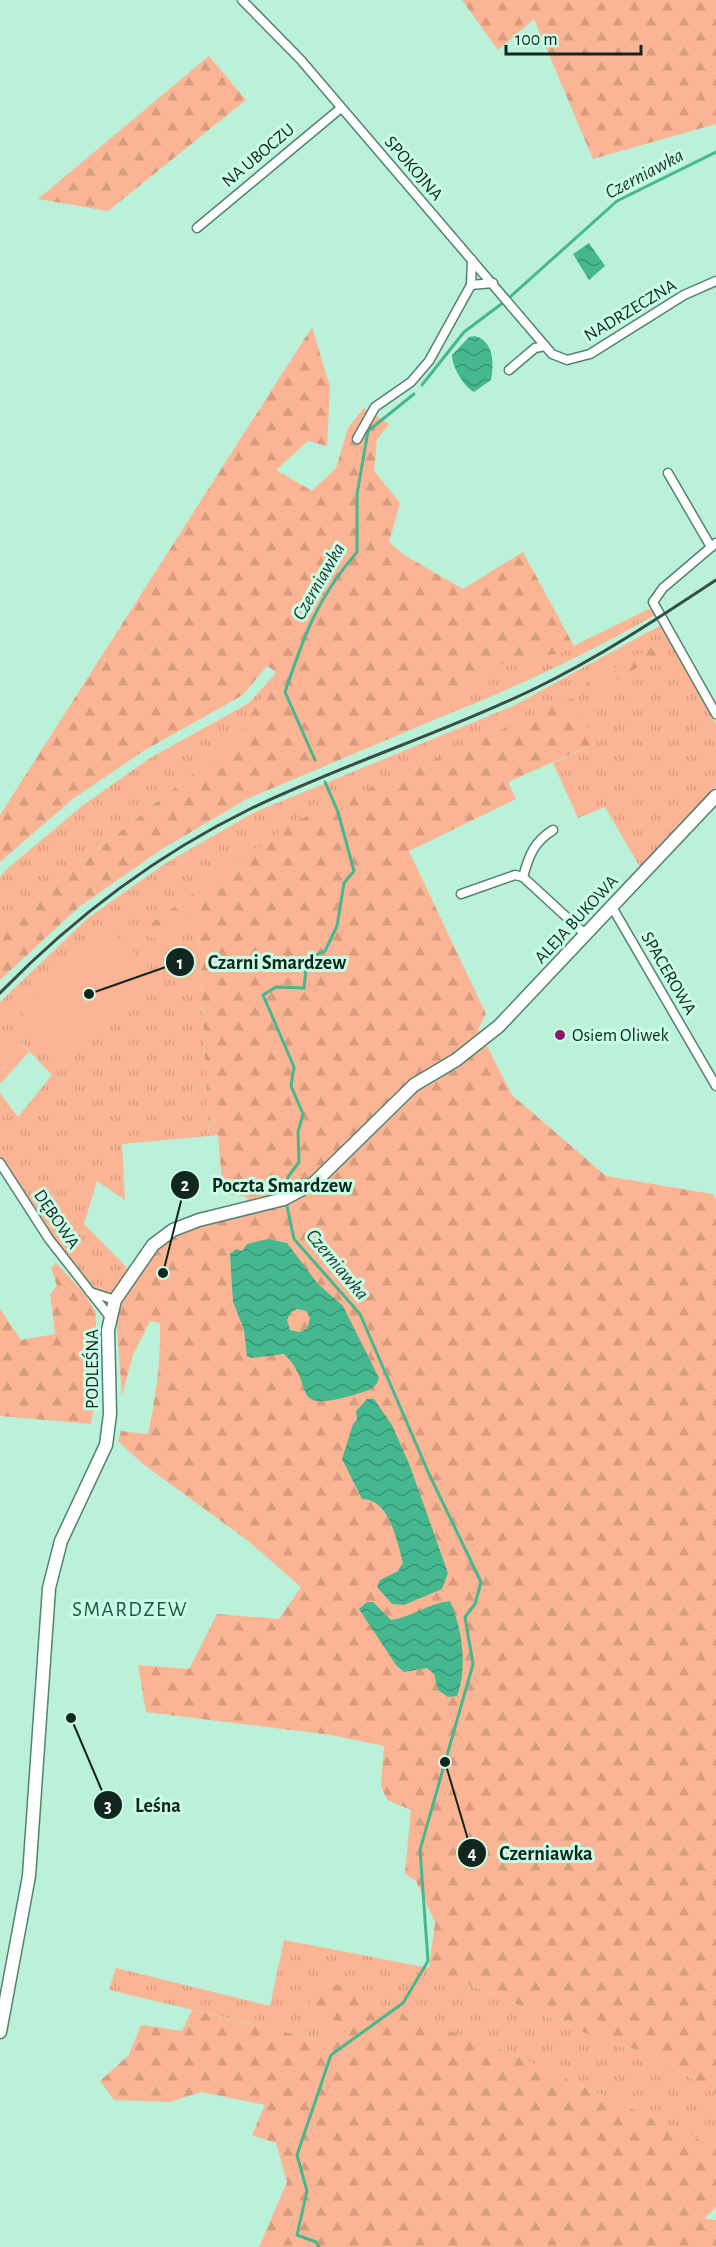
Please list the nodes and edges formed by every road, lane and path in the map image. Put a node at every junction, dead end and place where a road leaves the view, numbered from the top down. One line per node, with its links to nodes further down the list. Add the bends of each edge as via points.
1 (242, 0): 2 (street, SPOKOJNA)
2 (341, 108): 3 (street, NA UBOCZU); 4 (street, SPOKOJNA)
3 (197, 228)
4 (472, 260): 6 (street, SPOKOJNA); 7 (street)
5 (716, 281): 9 (street, NADRZECZNA, via 684,295 590,354)
6 (493, 283): 7 (street); 8 (street, SPOKOJNA)
7 (471, 285): 11 (street, via 429,362 411,382 375,407)
8 (544, 346): 9 (street, SPOKOJNA); 10 (street, via 535,348)
9 (560, 358)
10 (509, 370)
11 (357, 439)
12 (668, 473): 13 (street)
13 (714, 545): 14 (street, via 663,588 653,602)
14 (716, 714)
15 (716, 796): 19 (street, ALEJA BUKOWA)
16 (553, 830): 17 (street, via 532,848)
17 (523, 877): 18 (street, via 515,875); 20 (street)
18 (461, 894)
19 (612, 907): 20 (street, ALEJA BUKOWA); 22 (street, SPACEROWA)
20 (586, 935): 21 (street, ALEJA BUKOWA, via 499,1026)
21 (456, 1060): 25 (street, PODLEŚNA, via 424,1078 397,1100 309,1187 284,1199 190,1223 164,1235)
22 (716, 1086)
23 (0, 1163): 24 (street, DĘBOWA)
24 (89, 1292): 25 (street); 26 (street, DĘBOWA)
25 (115, 1300): 26 (street, PODLEŚNA)
26 (110, 1317): 27 (street, PODLEŚNA, via 110,1414 106,1445 61,1541 49,1588 29,1876)
27 (0, 2032)

